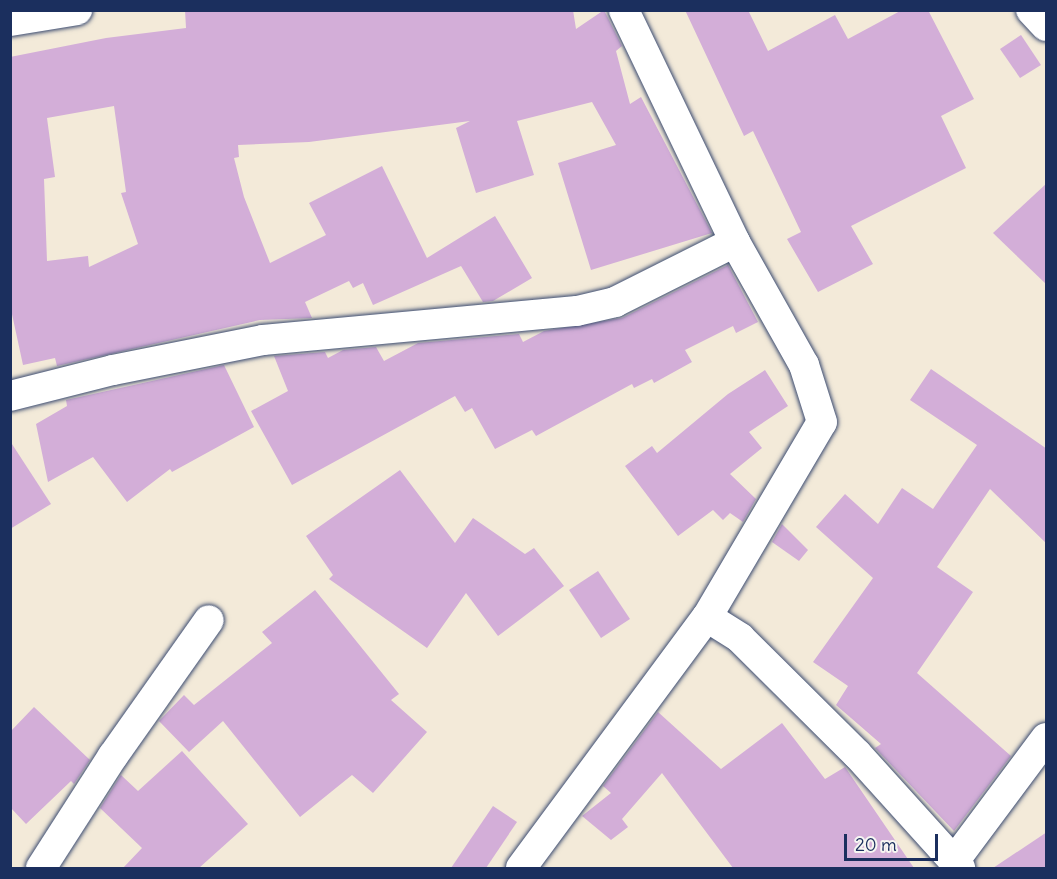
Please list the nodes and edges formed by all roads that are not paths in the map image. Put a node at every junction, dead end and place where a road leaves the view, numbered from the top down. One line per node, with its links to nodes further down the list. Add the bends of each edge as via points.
1 (76, 10): 4 (street)
2 (624, 10): 6 (street)
3 (1031, 10): 5 (street)
4 (10, 21)
5 (1047, 26)
6 (735, 242): 7 (street, via 615,302 577,311 263,340 113,370); 8 (street, via 804,365 822,422)
7 (10, 396)
8 (707, 617): 11 (street, via 740,638 857,754); 13 (street)
9 (209, 620): 12 (street, via 113,756)
10 (1047, 738): 11 (street)
11 (957, 864)
12 (41, 868)
13 (522, 868)

